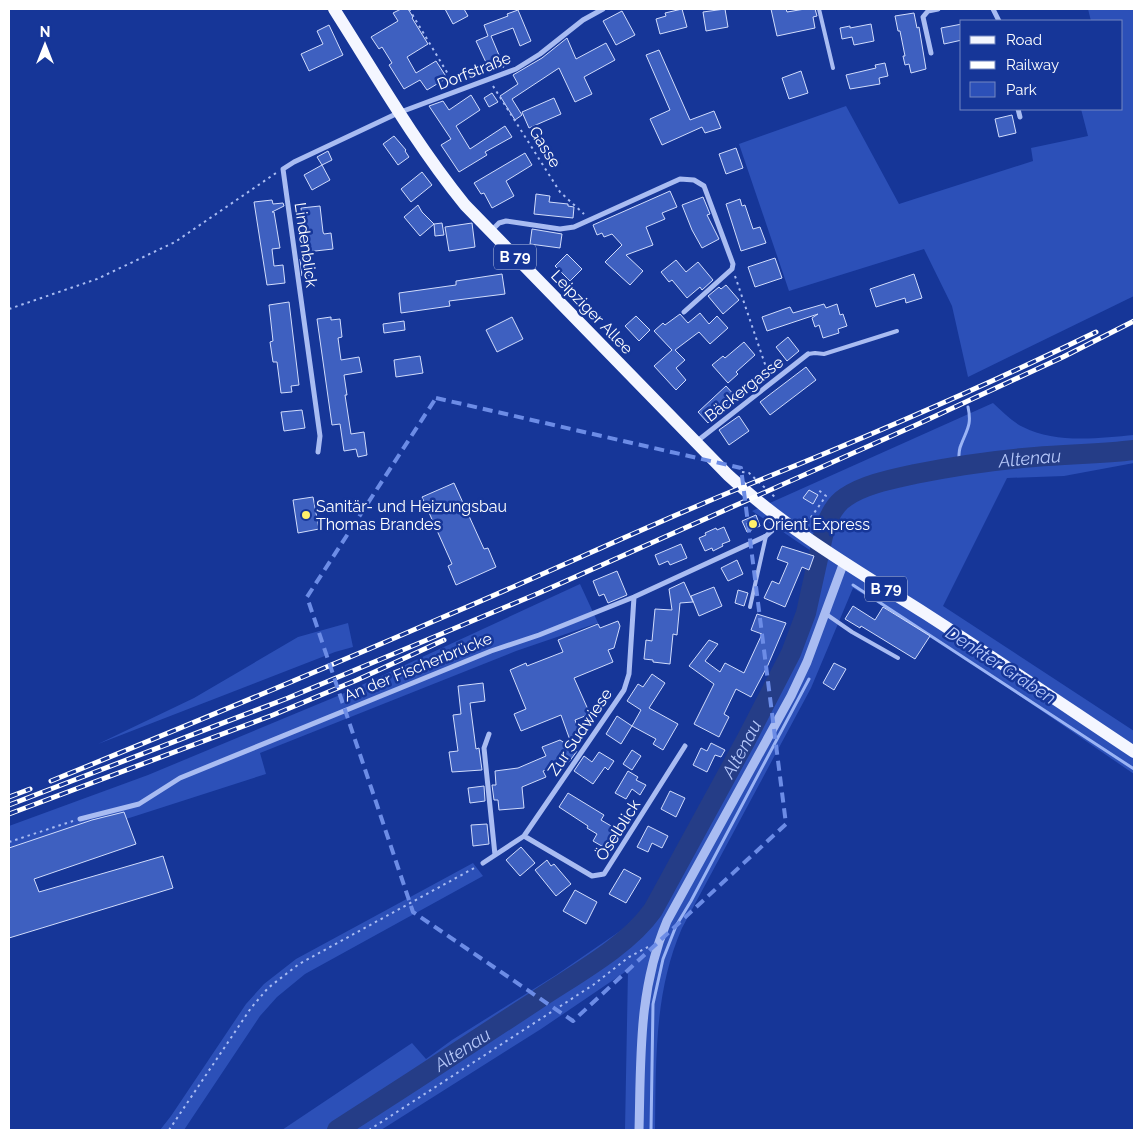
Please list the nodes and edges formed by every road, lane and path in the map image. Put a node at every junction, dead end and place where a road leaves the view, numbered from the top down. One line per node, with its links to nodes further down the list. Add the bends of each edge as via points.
1 (334, 9): 11 (main road, Leipziger Allee / B 79)
2 (410, 9): 9 (path)
3 (602, 9): 8 (street, Dorfstraße, via 540,54)
4 (819, 9): 7 (lane)
5 (938, 9): 6 (street, via 928,11 923,18)
6 (931, 53)
7 (833, 68)
8 (489, 80): 9 (street, Dorfstraße); 14 (path, Gasse, via 560,192)
9 (458, 91): 11 (street, Dorfstraße)
10 (1018, 110): 12 (street)
11 (398, 113): 13 (street); 15 (main road, Leipziger Allee / B 79, via 441,175)
12 (1020, 118)
13 (283, 170): 17 (path, via 175,242 97,279); 23 (street, Lindenblick, via 320,436)
14 (590, 220): 15 (street, via 560,229 506,221); 16 (street, via 680,179 694,180 704,186 733,264)
15 (490, 232): 22 (main road, Leipziger Allee / B 79)
16 (732, 269): 18 (street); 21 (path)
17 (9, 309)
18 (684, 312)
19 (896, 331): 20 (lane, via 824,354)
20 (808, 354): 21 (street, Bäckergasse)
21 (771, 383): 22 (street, Bäckergasse)
22 (696, 442): 25 (main road, Leipziger Allee / B 79, via 742,488)
23 (318, 452)
24 (817, 489): 26 (path, via 826,496)
25 (784, 520): 26 (main road, Leipziger Allee / B 79); 27 (street, An der Fischerbrücke)
26 (806, 530): 28 (main road, B 79)
27 (766, 536): 29 (street, An der Fischerbrücke); 30 (lane)
28 (844, 562): 31 (street); 35 (main road, B 79)
29 (634, 597): 36 (street, An der Fischerbrücke, via 491,651 180,778 139,804); 37 (street, Zur Sudwiese, via 624,690)
30 (750, 607)
31 (826, 614): 32 (lane); 41 (street, via 791,696)
32 (898, 658)
33 (489, 734): 39 (street, via 484,748)
34 (685, 746): 37 (street, Öselblick, via 604,874 592,876)
35 (1134, 752)
36 (80, 819): 38 (path)
37 (524, 836): 39 (street, Zur Sudwiese)
38 (9, 842)
39 (495, 855): 40 (street, Zur Sudwiese)
40 (482, 863): 42 (path, via 299,964 268,988 251,1008)
41 (657, 944): 43 (path, via 629,957 594,985); 44 (street, via 643,1017)
42 (169, 1130)
43 (369, 1130)
44 (639, 1130)

